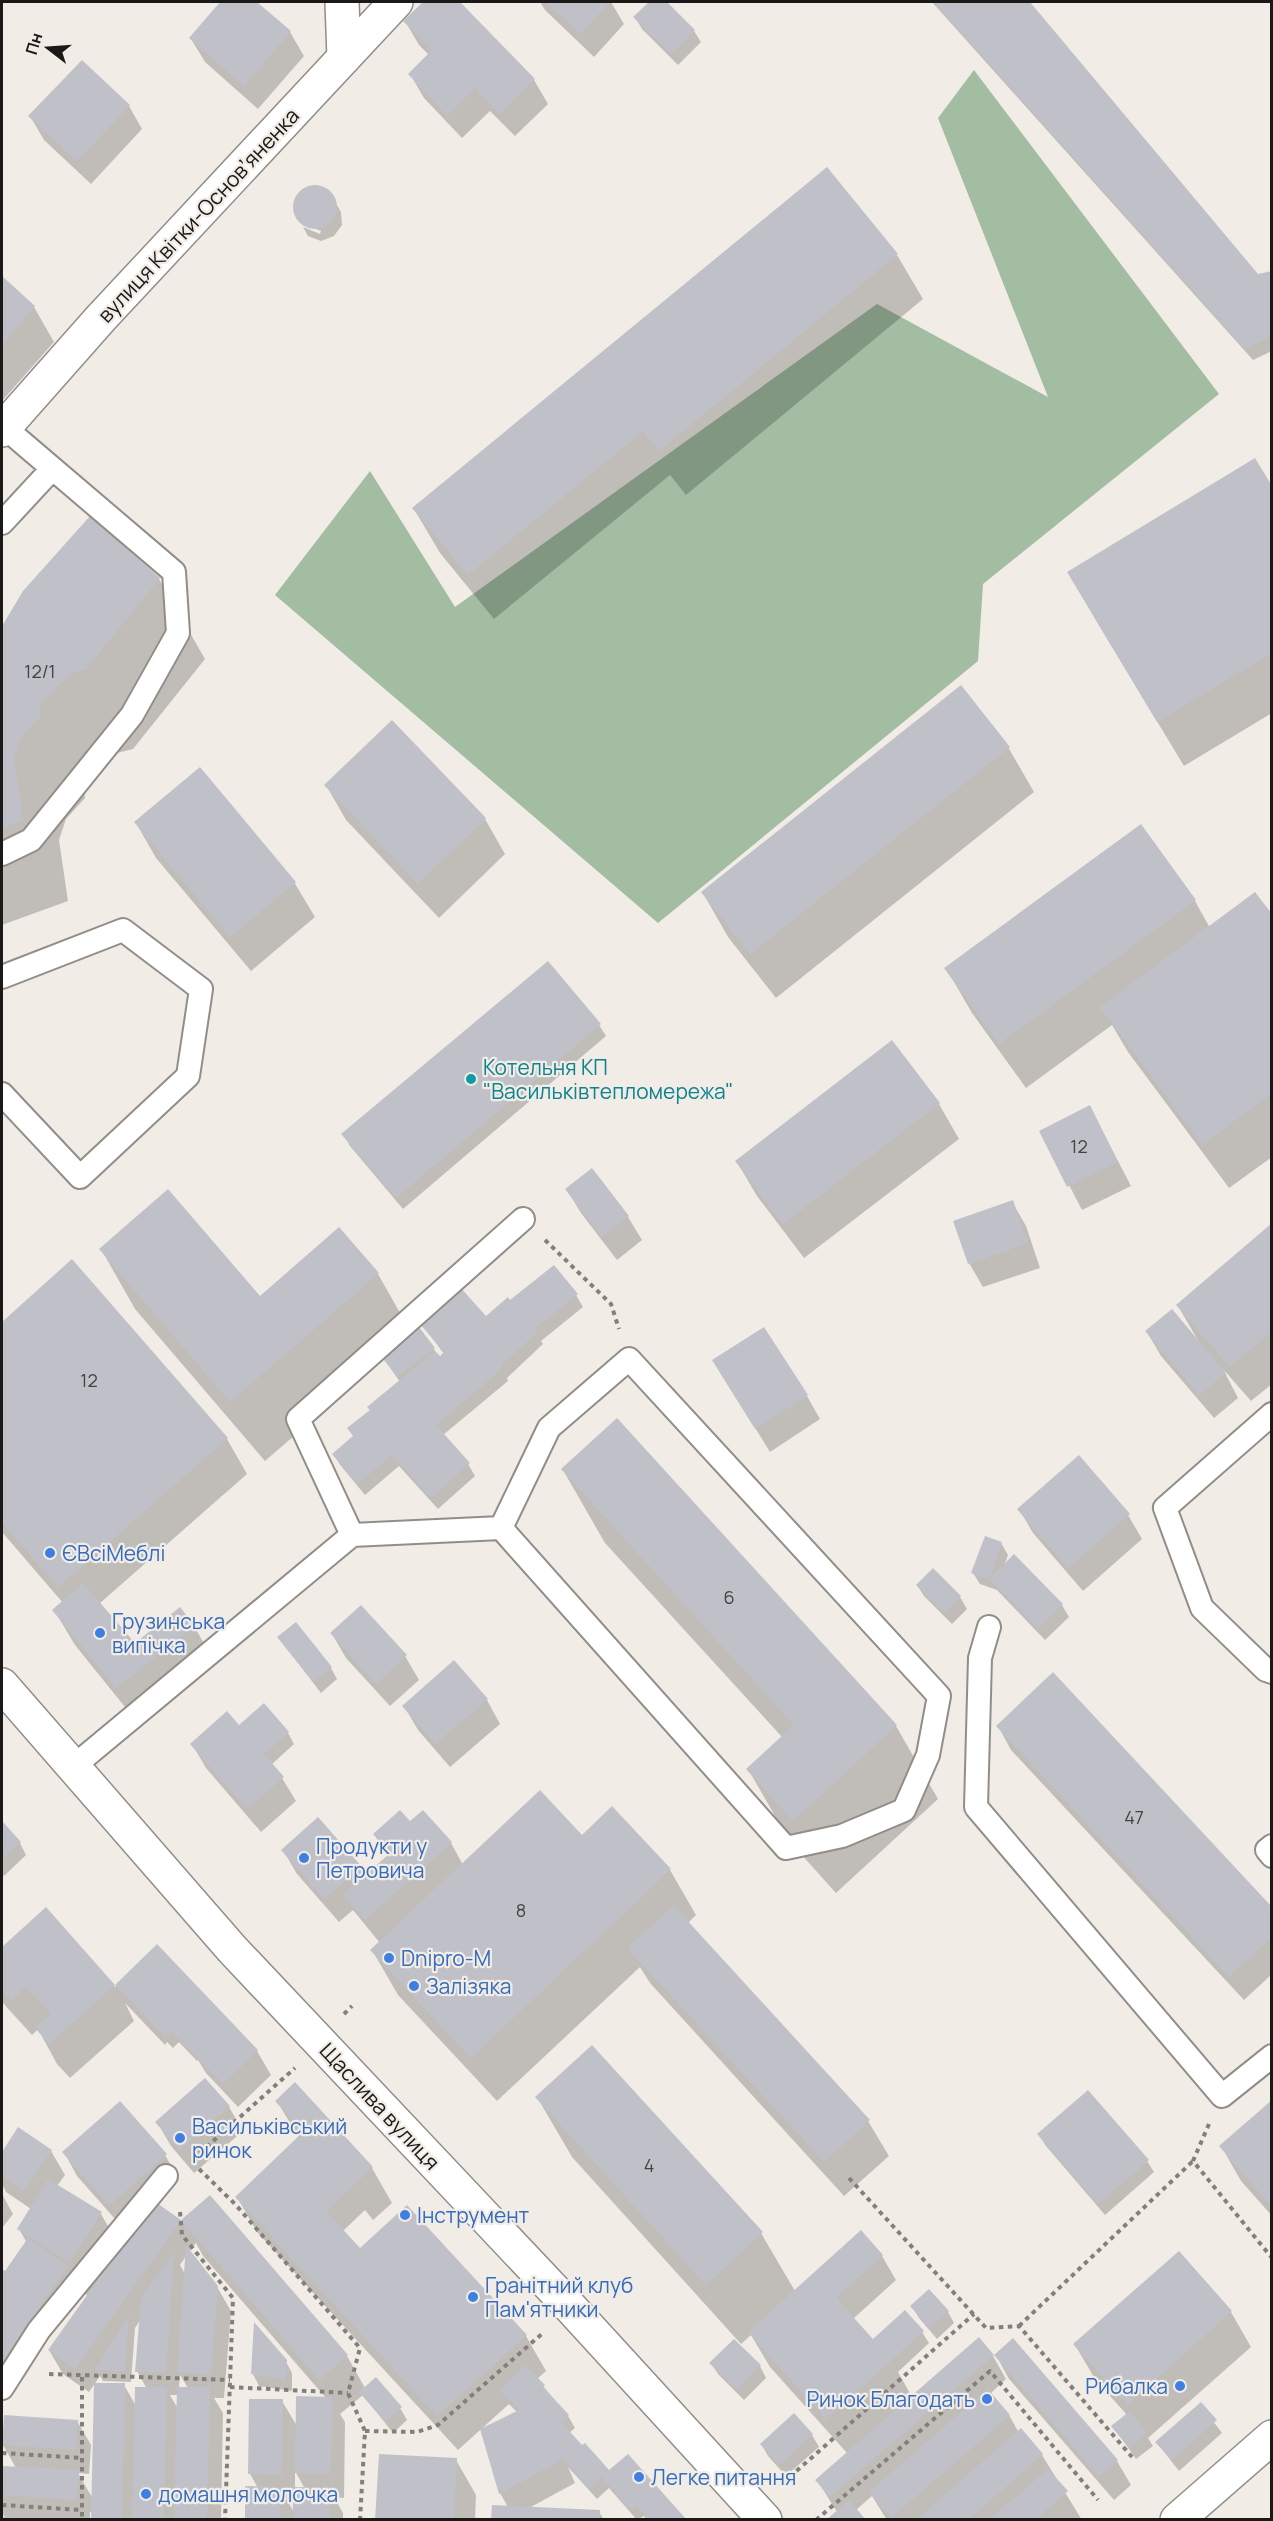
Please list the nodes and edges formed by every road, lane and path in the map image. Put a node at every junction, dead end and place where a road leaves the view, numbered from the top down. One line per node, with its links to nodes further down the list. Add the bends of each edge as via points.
1 (342, 2): 3 (street)
2 (396, 2): 3 (street, вулиця Квітки-Основʼяненка)
3 (344, 58): 4 (street, вулиця Квітки-Основʼяненка)
4 (3, 429): 5 (lane)
5 (52, 468): 6 (lane); 7 (lane, via 174,572 178,633 132,715 31,840)
6 (2, 523)
7 (2, 854)
8 (2, 977): 9 (lane, via 123,930 201,989 188,1076 81,1177)
9 (2, 1094)
10 (523, 1219): 11 (path, via 611,1304); 14 (lane, via 298,1419)
11 (629, 1359): 13 (lane, via 549,1428); 13 (lane, via 939,1696 928,1755 904,1810 842,1836 786,1848)
12 (1272, 1414): 16 (lane, via 1165,1508 1202,1608)
13 (501, 1528): 14 (lane)
14 (352, 1534): 18 (lane)
15 (989, 1627): 24 (lane, via 980,1658 976,1807)
16 (1272, 1672)
17 (2, 1685): 18 (street, Щаслива вулиця)
18 (74, 1766): 22 (street, Щаслива вулиця, via 232,1949)
19 (1272, 1846): 20 (lane, via 1267,1850)
20 (1272, 1856)
21 (352, 2006): 22 (path)
22 (320, 2042): 29 (street, Щаслива вулиця); 37 (path, via 190,2162 236,2204 360,2348)
23 (1272, 2056): 24 (lane)
24 (1222, 2096): 25 (path)
25 (1193, 2161): 28 (path); 31 (path)
26 (166, 2176): 32 (lane, via 39,2330); 34 (path, via 176,2170 182,2235 233,2298)
27 (849, 2178): 30 (path)
28 (1272, 2258)
29 (571, 2308): 38 (path, via 438,2425 417,2432); 50 (street, Щаслива вулиця)
30 (974, 2314): 31 (path, via 986,2328); 43 (path)
31 (1019, 2326): 41 (path)
32 (16, 2366): 33 (path); 36 (lane)
33 (82, 2377): 34 (path); 42 (path)
34 (230, 2380): 35 (path)
35 (230, 2387): 37 (path); 48 (path)
36 (2, 2388)
37 (348, 2393): 38 (path)
38 (365, 2431): 49 (path)
39 (1272, 2438): 52 (street)
40 (2, 2453): 42 (path)
41 (1132, 2457)
42 (82, 2458): 46 (path)
43 (783, 2483)
44 (1098, 2500): 51 (path, via 990,2371)
45 (2, 2505): 46 (path)
46 (82, 2510): 47 (path)
47 (82, 2520)
48 (225, 2520)
49 (360, 2520)
50 (765, 2520)
51 (816, 2520)
52 (1177, 2520)

